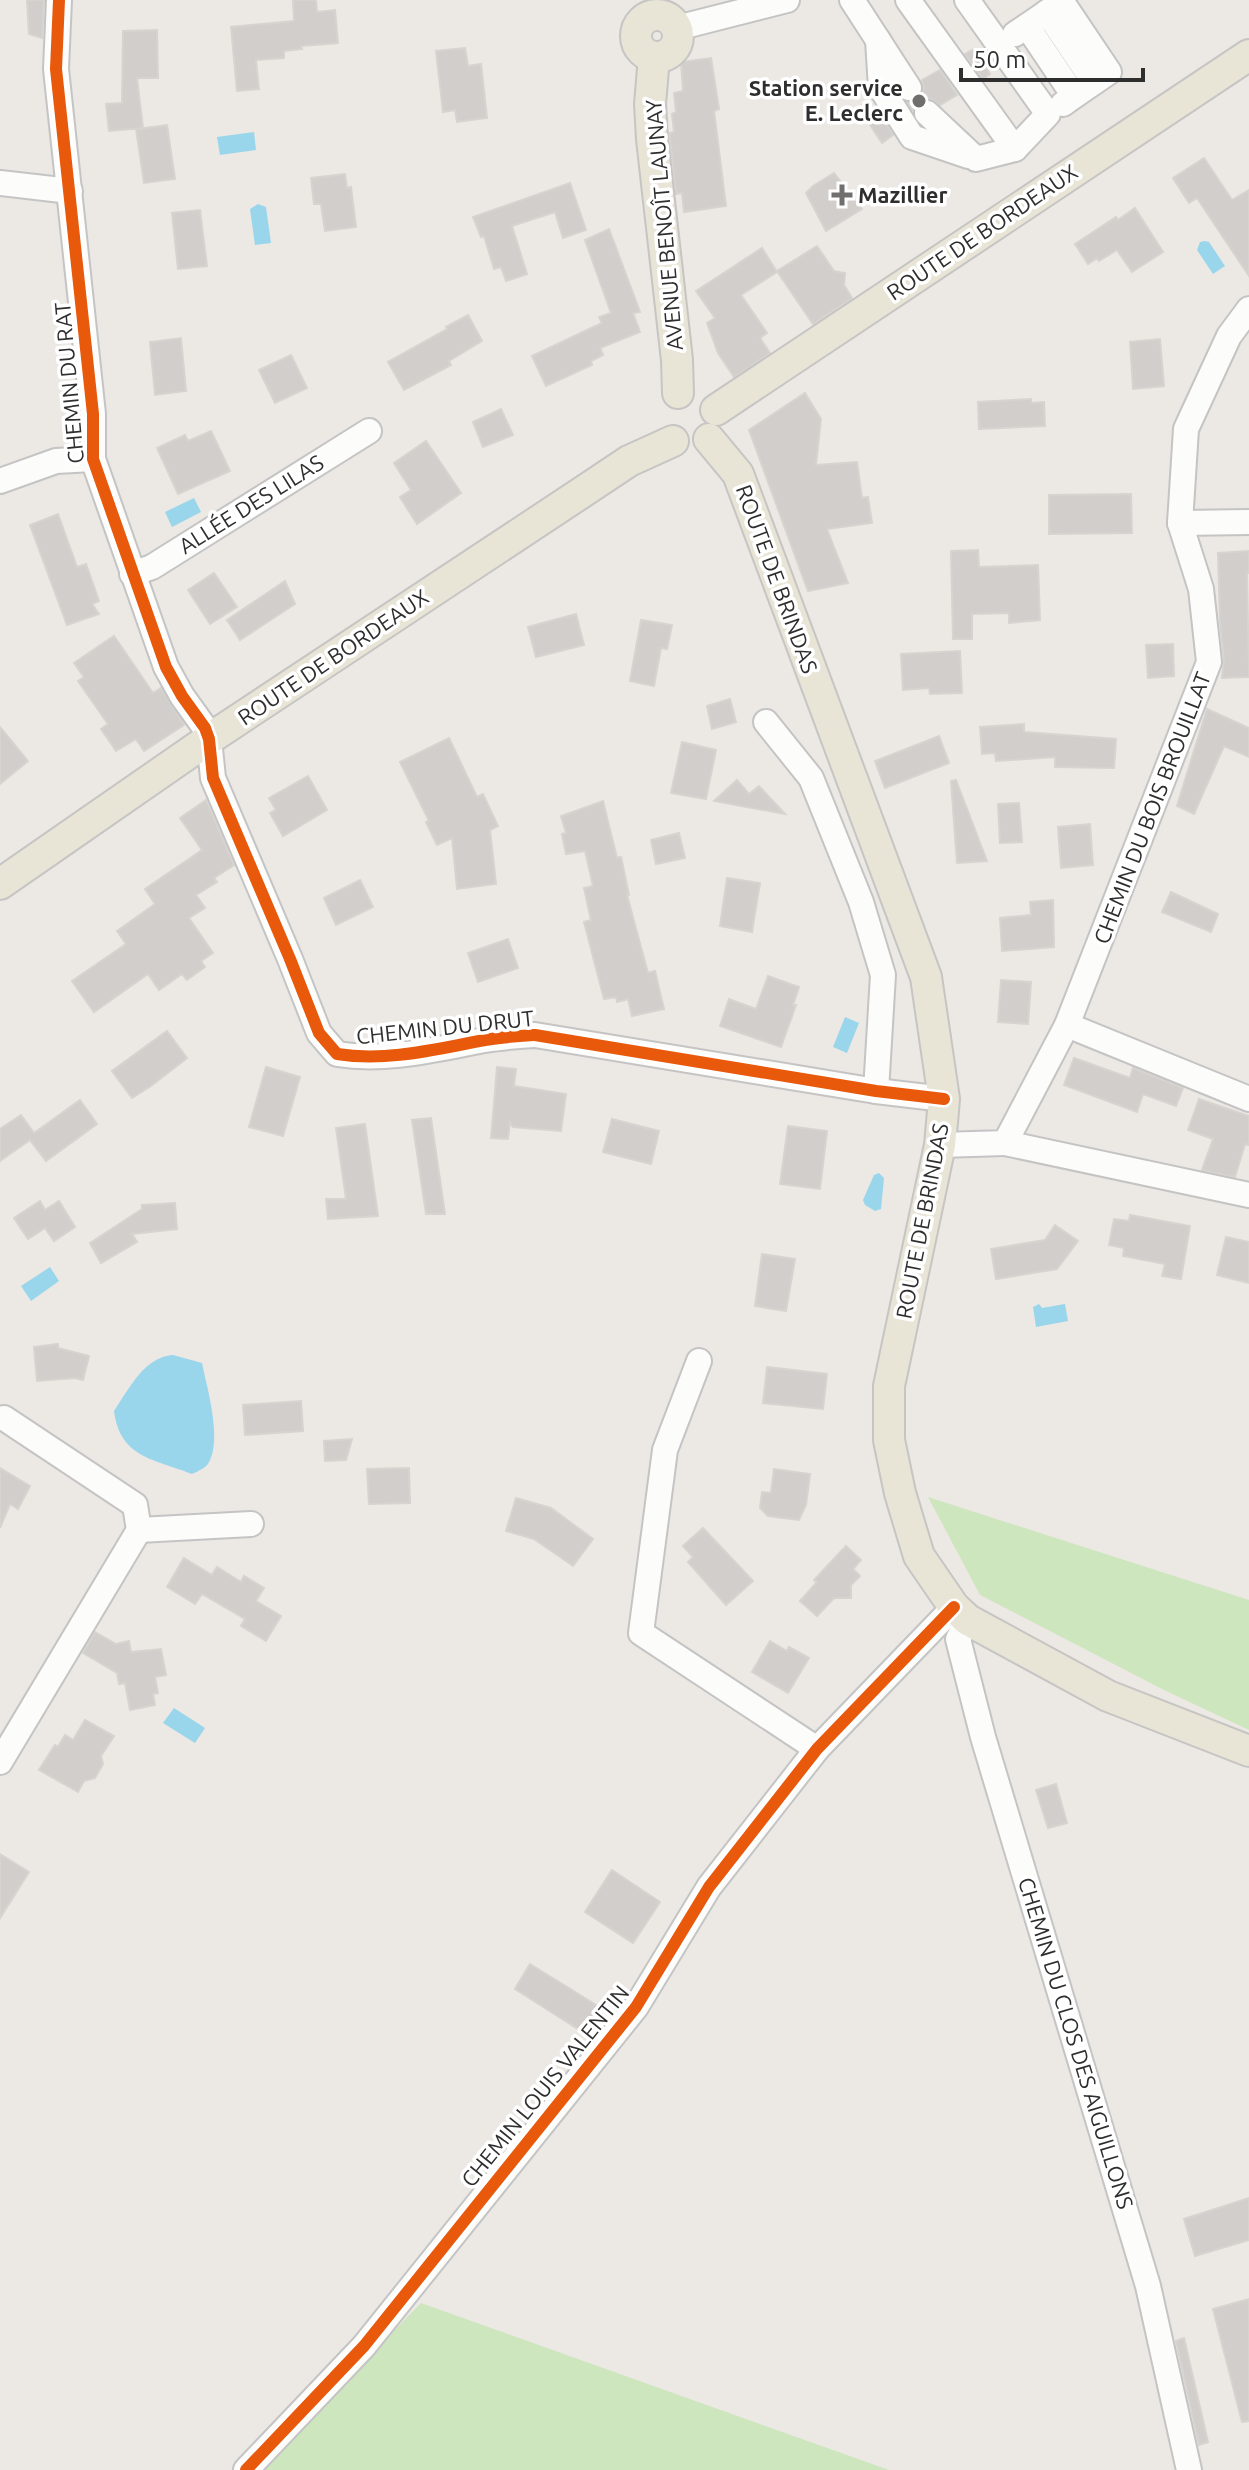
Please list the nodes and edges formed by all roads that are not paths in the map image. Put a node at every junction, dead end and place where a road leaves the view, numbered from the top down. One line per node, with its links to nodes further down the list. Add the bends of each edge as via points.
1 (59, 0): 21 (street, CHEMIN DU RAT, via 56,69)
2 (787, 0): 9 (street)
3 (852, 0): 10 (street)
4 (908, 0): 18 (street)
5 (967, 0): 11 (street)
6 (1047, 7): 8 (street); 15 (street, via 1094,82)
7 (642, 9): 9 (main road, via 664,15); 13 (main road, via 636,40)
8 (1027, 26): 11 (street); 15 (street)
9 (677, 28): 13 (main road, via 673,49)
10 (878, 40): 14 (street); 19 (street, via 881,88 912,137)
11 (999, 46): 17 (street)
12 (1249, 55): 24 (main road, ROUTE DE BORDEAUX)
13 (654, 57): 23 (main road, AVENUE BENOÎT LAUNAY, via 652,139)
14 (909, 88)
15 (1074, 96): 17 (street)
16 (927, 113): 19 (street)
17 (1048, 114): 18 (street)
18 (1015, 149): 19 (street)
19 (976, 159)
20 (0, 183): 21 (street)
21 (70, 191): 28 (street, CHEMIN DU RAT)
22 (1249, 309): 31 (street, CHEMIN DU BOIS BROUILLAT, via 1229,336 1186,429)
23 (678, 393): 24 (main road, via 705,395); 27 (main road, via 661,416)
24 (716, 410): 26 (main road, via 717,425)
25 (369, 431): 32 (street, ALLÉE DES LILAS, via 152,567)
26 (709, 439): 27 (main road, via 691,447); 38 (main road, ROUTE DE BRINDAS, via 738,474 926,977)
27 (673, 441): 34 (main road, ROUTE DE BORDEAUX, via 629,461)
28 (93, 459): 29 (street, via 56,461); 32 (street, CHEMIN DU RAT)
29 (0, 481)
30 (1249, 522): 31 (street)
31 (1180, 523): 36 (street, CHEMIN DU BOIS BROUILLAT, via 1201,589 1209,662)
32 (132, 574): 34 (street, CHEMIN DU RAT, via 166,667)
33 (766, 722): 37 (street, via 811,778 879,960 883,975)
34 (209, 739): 35 (main road, ROUTE DE BORDEAUX); 37 (street, CHEMIN DU DRUT, via 213,778 319,1033 337,1054 360,1058 427,1053 535,1035)
35 (0, 884)
36 (1067, 1025): 39 (street); 40 (street, CHEMIN DU BOIS BROUILLAT)
37 (876, 1091): 38 (street, CHEMIN DU DRUT)
38 (944, 1099): 41 (main road, ROUTE DE BRINDAS)
39 (1249, 1099)
40 (1005, 1143): 41 (street); 42 (street)
41 (940, 1145): 47 (main road, ROUTE DE BRINDAS, via 889,1386 889,1440 919,1556)
42 (1249, 1195)
43 (699, 1361): 48 (street, via 665,1450 641,1633)
44 (4, 1418): 46 (street, via 135,1505)
45 (251, 1524): 46 (street)
46 (139, 1530): 50 (street)
47 (961, 1614): 48 (street, CHEMIN LOUIS VALENTIN); 49 (main road, ROUTE DE BRINDAS, via 1108,1696); 52 (street, CHEMIN DU CLOS DES AIGUILLONS, via 958,1639 983,1737 1144,2271)
48 (817, 1749): 51 (street, CHEMIN LOUIS VALENTIN, via 709,1887 636,2007 364,2346)
49 (1249, 1751)
50 (0, 1762)
51 (246, 2470)
52 (1189, 2470)

